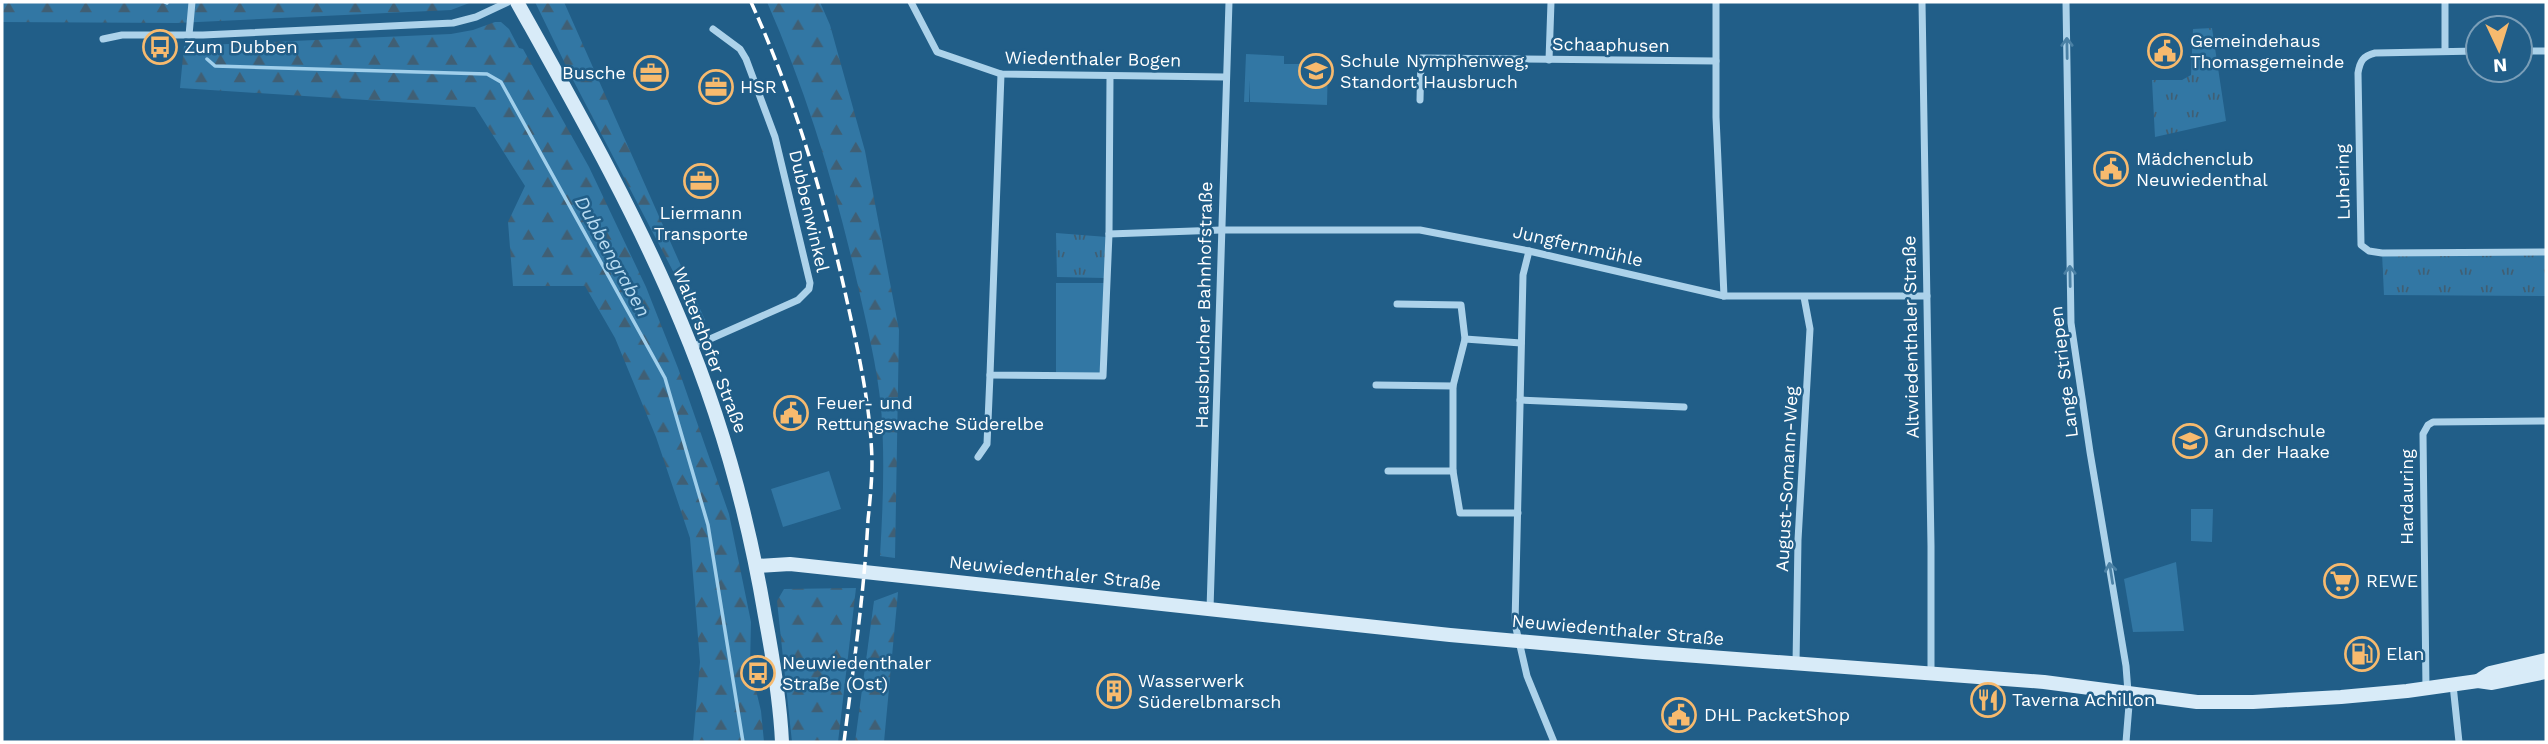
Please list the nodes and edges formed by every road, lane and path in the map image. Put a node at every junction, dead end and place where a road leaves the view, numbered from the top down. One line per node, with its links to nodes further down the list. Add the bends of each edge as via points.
1 (192, 2): 12 (street)
2 (508, 2): 12 (street, via 453,23)
3 (517, 2): 32 (street, Waltershofer Straße, via 632,216)
4 (911, 2): 18 (street, Wiedenthaler Bogen, via 937,52)
5 (1228, 2): 20 (street, Hausbrucher Bahnhofstraße)
6 (1551, 2): 16 (street)
7 (1716, 2): 17 (street)
8 (1922, 2): 27 (street, Altwiedenthaler Straße)
9 (2066, 2): 53 (street, Lange Striepen, one-way to 9, via 2071,323)
10 (2445, 2): 14 (street)
11 (713, 29): 32 (street, Dubbenwinkel, via 731,40 746,59 775,137 810,283 798,300)
12 (189, 34): 13 (street)
13 (103, 38)
14 (2445, 51): 15 (street, Luhering); 25 (street, Luhering, via 2375,53 2360,62 2361,245 2382,253)
15 (2464, 51)
16 (1549, 60): 17 (street, Schaaphusen); 21 (street, Schaaphusen, via 1421,58)
17 (1716, 61): 26 (street)
18 (1001, 74): 19 (street, Wiedenthaler Bogen); 33 (street)
19 (1110, 76): 20 (street, Wiedenthaler Bogen); 23 (street)
20 (1225, 77): 22 (street, Hausbrucher Bahnhofstraße)
21 (1420, 100)
22 (1221, 230): 23 (street, Jungfernmühle); 24 (street, Jungfernmühle, via 1420,230); 44 (street, Hausbrucher Bahnhofstraße)
23 (1109, 234): 33 (street, via 1103,376)
24 (1529, 251): 26 (street, Jungfernmühle); 31 (street, via 1523,275)
25 (2546, 252)
26 (1724, 296): 28 (street, Jungfernmühle)
27 (1927, 296): 28 (street, Jungfernmühle); 48 (street, Altwiedenthaler Straße)
28 (1804, 297): 47 (street, August-Somann-Weg, via 1810,329)
29 (1397, 304): 30 (street, via 1461,305)
30 (1465, 339): 31 (street); 35 (street)
31 (1521, 343): 36 (street)
32 (692, 347): 43 (street, Waltershofer Straße, via 734,471)
33 (990, 375): 39 (street, via 987,444)
34 (1376, 385): 35 (street)
35 (1453, 386): 41 (street)
36 (1520, 400): 37 (street); 42 (street)
37 (1684, 407)
38 (2546, 421): 52 (street, Hardauring, via 2433,422 2423,434)
39 (978, 457)
40 (1388, 471): 41 (street)
41 (1453, 471): 42 (street, via 1460,513)
42 (1518, 513): 45 (street)
43 (756, 566): 44 (street, Neuwiedenthaler Straße, via 790,564); 54 (street, Waltershofer Straße)
44 (1210, 609): 45 (street, Neuwiedenthaler Straße)
45 (1517, 641): 47 (street, Neuwiedenthaler Straße); 55 (street)
46 (2546, 660): 50 (street, Neuwiedenthaler Straße, via 2490,673)
47 (1796, 664): 48 (street, Neuwiedenthaler Straße)
48 (1931, 672): 53 (street, Neuwiedenthaler Straße)
49 (2546, 672): 50 (street, Neuwiedenthaler Straße, via 2493,683)
50 (2478, 681): 51 (street, Neuwiedenthaler Straße)
51 (2453, 685): 52 (street, Neuwiedenthaler Straße); 57 (street)
52 (2426, 689): 53 (street, Neuwiedenthaler Straße, via 2253,702 2197,702)
53 (2128, 694): 56 (street, Lange Striepen)
54 (782, 742)
55 (1554, 742)
56 (2126, 742)
57 (2459, 742)

